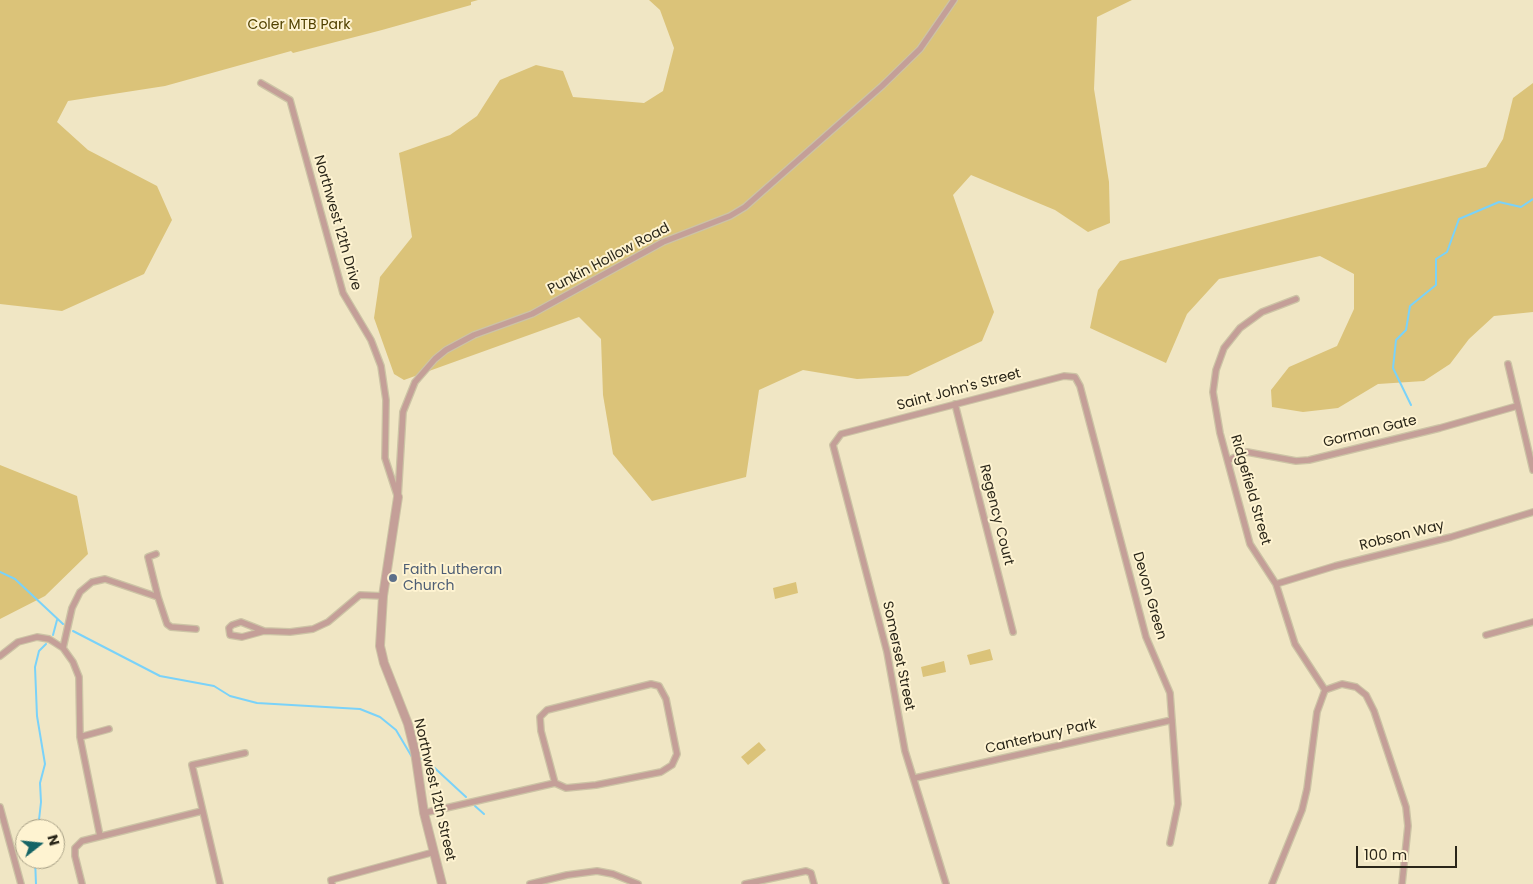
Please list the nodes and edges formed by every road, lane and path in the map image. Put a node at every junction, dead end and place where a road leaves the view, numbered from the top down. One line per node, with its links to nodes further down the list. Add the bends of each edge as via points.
1 (954, 0): 11 (street, Punkin Hollow Road, via 913,56 745,207 663,242 532,314 474,335 435,359 415,382 403,412)
2 (262, 83): 11 (street, Northwest 12th Drive, via 290,100 343,294 371,340 381,366 386,400 385,458)
3 (1296, 299): 9 (street, Ridgefield Street, via 1262,312 1240,328 1224,348 1213,392)
4 (1508, 364): 7 (street)
5 (1080, 386): 6 (street, Saint John's Street, via 1075,377 1064,376); 25 (street, Devon Green, via 1146,637 1170,693)
6 (955, 404): 8 (street, Saint John's Street); 20 (street, Regency Court)
7 (1517, 406): 9 (street, Gorman Gate, via 1309,460 1296,461 1246,452); 10 (street)
8 (841, 434): 29 (street, Somerset Street, via 833,444 834,451 887,652 905,751)
9 (1228, 460): 14 (street, Ridgefield Street, via 1250,544)
10 (1533, 470)
11 (398, 497): 15 (street, Northwest 12th Street)
12 (1533, 512): 14 (street, Robson Way)
13 (156, 554): 16 (street, via 148,557)
14 (1276, 584): 24 (street, Ridgefield Street, via 1295,644)
15 (383, 596): 19 (street, via 360,596 328,622 313,629); 33 (street, Northwest 12th Street, via 380,646 412,742)
16 (158, 597): 18 (street, via 167,624); 22 (street, via 114,581 92,582 80,592 72,608)
17 (1533, 622): 21 (street)
18 (196, 629)
19 (264, 631): 19 (street, via 241,622 229,628 230,635 242,637)
20 (1013, 632)
21 (1486, 635)
22 (63, 648): 23 (street, via 37,636 18,642); 27 (street, via 78,677)
23 (0, 656)
24 (1325, 690): 47 (street, via 1316,712 1302,810); 48 (street, via 1342,684 1356,687 1366,695 1374,711 1406,807 1408,826)
25 (1172, 720): 29 (street, Canterbury Park); 35 (street, Devon Green, via 1178,804)
26 (109, 729): 27 (street)
27 (80, 736): 34 (street)
28 (245, 753): 32 (street, via 192,766)
29 (915, 778): 46 (street, Somerset Street)
30 (555, 783): 30 (street, via 566,788 596,785 661,772 672,765 677,754 666,699 659,686 638,686 547,710 540,717 541,731); 33 (street)
31 (0, 807): 38 (street)
32 (202, 811): 34 (street); 40 (street)
33 (424, 813): 36 (street, Northwest 12th Street)
34 (100, 836): 39 (street, via 82,841 76,848)
35 (1170, 843)
36 (434, 852): 41 (street, via 330,880); 42 (street, Northwest 12th Street)
37 (534, 883): 43 (street, via 598,872)
38 (20, 884)
39 (82, 884)
40 (220, 884)
41 (332, 884)
42 (442, 884)
43 (638, 884)
44 (745, 884): 45 (street, via 799,872 810,873)
45 (814, 884)
46 (946, 884)
47 (1272, 884)
48 (1402, 884)

